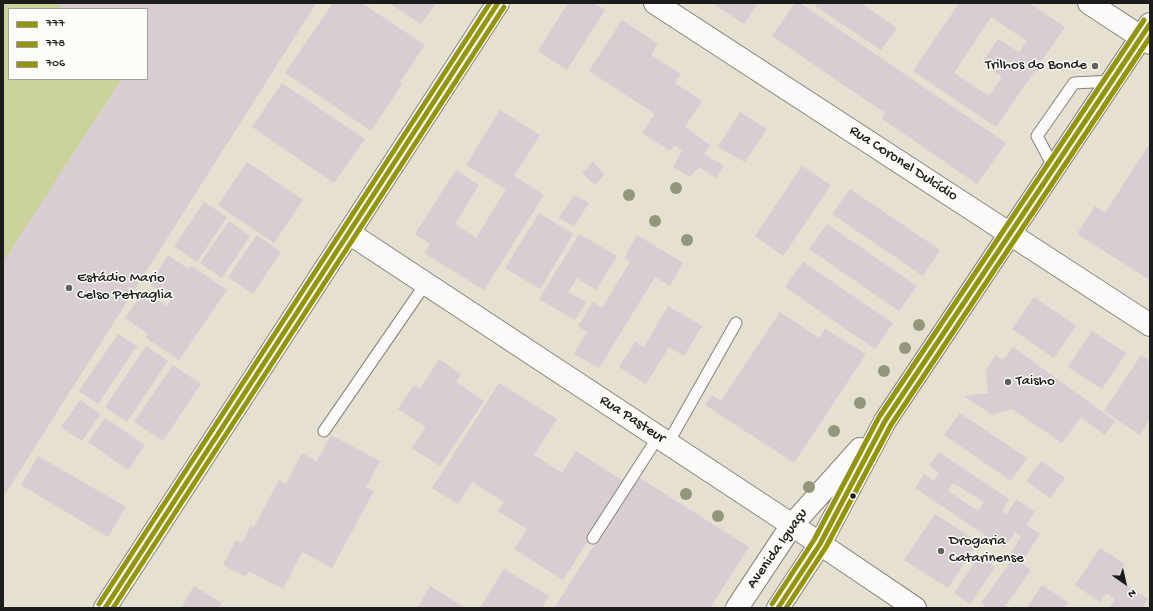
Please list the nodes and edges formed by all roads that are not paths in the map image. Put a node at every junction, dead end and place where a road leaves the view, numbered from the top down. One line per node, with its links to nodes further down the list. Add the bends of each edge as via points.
1 (498, 3): 7 (main road)
2 (655, 3): 8 (main road, Rua Coronel Dulcídio)
3 (1089, 3): 4 (main road)
4 (1147, 34): 5 (main road, Avenida Iguaçu)
5 (1112, 81): 6 (main road, Avenida Iguaçu); 6 (lane, via 1074,83 1036,136)
6 (1054, 168): 8 (main road, Avenida Iguaçu)
7 (349, 232): 9 (main road, Rua Pasteur); 18 (main road)
8 (1010, 234): 11 (main road, Rua Coronel Dulcídio); 12 (main road, Avenida Iguaçu)
9 (426, 283): 13 (lane); 14 (main road, Rua Pasteur)
10 (736, 324): 14 (lane)
11 (1150, 325)
12 (885, 421): 15 (main road, Avenida Iguaçu); 17 (main road, Avenida Iguaçu)
13 (324, 432)
14 (663, 440): 15 (main road, Rua Pasteur); 16 (lane)
15 (792, 525): 17 (main road, Rua Pasteur); 19 (main road, Avenida Iguaçu)
16 (593, 538)
17 (820, 544): 20 (main road, Avenida Iguaçu); 21 (main road, Rua Pasteur)
18 (105, 608)
19 (737, 608)
20 (778, 608)
21 (915, 608)

